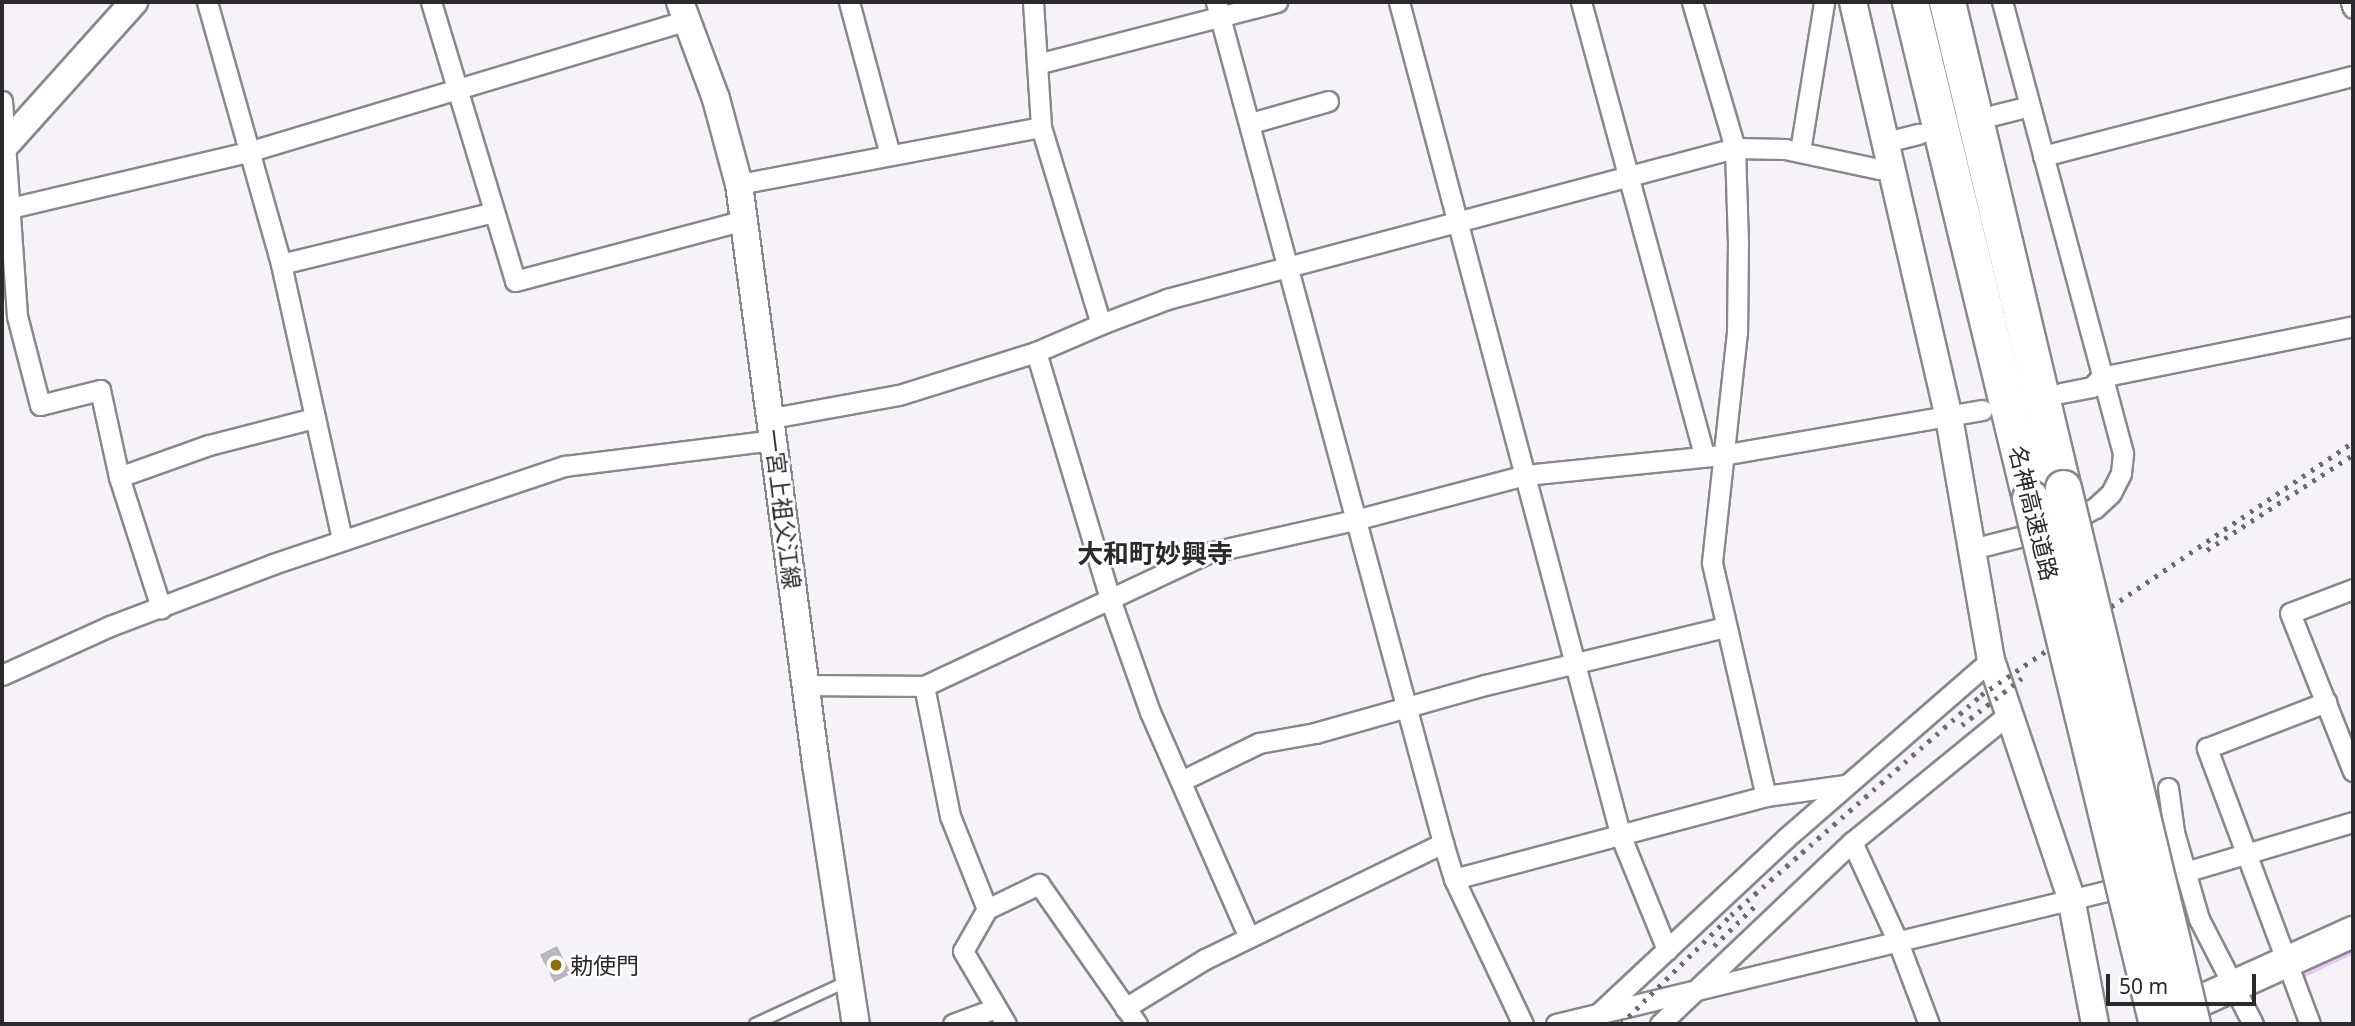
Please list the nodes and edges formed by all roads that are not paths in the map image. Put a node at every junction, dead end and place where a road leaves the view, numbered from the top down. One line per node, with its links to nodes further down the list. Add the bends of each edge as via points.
1 (134, 2): 29 (street)
2 (207, 2): 31 (street)
3 (431, 2): 21 (street)
4 (849, 2): 33 (street)
5 (1033, 2): 19 (street)
6 (1277, 2): 17 (street)
7 (1399, 2): 41 (street)
8 (1581, 2): 36 (street)
9 (1692, 2): 30 (street)
10 (1824, 2): 32 (street)
11 (1853, 2): 34 (street)
12 (1910, 2): 107 (highway, 名神高速道路, bridge)
13 (1947, 2): 108 (highway, 名神高速道路, bridge)
14 (2002, 2): 24 (street)
15 (2351, 2): 16 (street)
16 (2353, 8)
17 (1218, 10): 19 (street); 26 (street)
18 (685, 11): 21 (street); 37 (street, 一宮上祖父江線)
19 (1037, 64): 27 (street)
20 (2353, 76): 35 (street)
21 (456, 87): 31 (street); 39 (street)
22 (1328, 101): 26 (street)
23 (2, 102): 29 (street)
24 (2029, 106): 25 (street); 35 (street)
25 (1994, 115)
26 (1251, 123): 43 (street)
27 (1041, 127): 33 (street); 45 (street)
28 (1919, 134): 34 (street)
29 (3, 147): 38 (street)
30 (1735, 148): 32 (street); 36 (street); 54 (street, via 1737,332)
31 (251, 151): 38 (street); 42 (street)
32 (1800, 151): 34 (street, via 1879,169)
33 (890, 155): 37 (street)
34 (1889, 155): 51 (street)
35 (2043, 156): 48 (street)
36 (1627, 175): 41 (street); 54 (street)
37 (739, 184): 40 (street, 一宮上祖父江線)
38 (6, 209): 44 (street)
39 (494, 212): 40 (street, via 514,281); 42 (street)
40 (744, 220): 53 (street, 一宮上祖父江線)
41 (1457, 222): 43 (street); 55 (street)
42 (281, 264): 52 (street)
43 (1288, 267): 45 (street, via 1167,299); 57 (street)
44 (9, 303): 56 (street, via 40,405 100,390)
45 (1101, 324): 47 (street)
46 (2353, 326): 48 (street)
47 (1035, 352): 53 (street); 61 (street)
48 (2101, 377): 49 (street, via 2092,387); 59 (street, via 2123,453 2121,473 2111,493 2095,508 2062,526)
49 (2061, 393)
50 (1982, 410): 51 (street)
51 (1949, 417): 54 (street); 59 (street)
52 (314, 418): 56 (street, via 209,445); 58 (street)
53 (773, 429): 58 (street, via 565,466); 67 (street, 一宮上祖父江線)
54 (1713, 455): 55 (street); 63 (street, via 1712,563)
55 (1524, 475): 57 (street); 65 (street)
56 (119, 477): 62 (street)
57 (1356, 520): 61 (street, via 1208,552); 70 (street)
58 (342, 540): 62 (street)
59 (1972, 549): 64 (street)
60 (2353, 589): 69 (street, via 2290,613)
61 (1110, 599): 68 (street); 73 (street, via 1150,712)
62 (161, 608): 66 (street)
63 (1724, 627): 65 (street); 76 (street)
64 (1991, 660): 71 (street); 74 (street)
65 (1577, 663): 70 (street); 78 (street)
66 (2, 675)
67 (807, 685): 68 (street); 91 (street, 一宮上祖父江線)
68 (924, 686): 85 (street, via 950,816)
69 (2326, 702): 72 (street); 81 (street, via 2207,748)
70 (1406, 708): 73 (street, via 1259,743); 80 (street)
71 (2009, 714): 79 (street); 84 (street)
72 (2353, 771)
73 (1181, 780): 87 (street)
74 (1845, 785): 76 (street); 89 (street)
75 (2168, 788): 82 (street)
76 (1766, 796): 78 (street)
77 (2353, 822): 81 (street)
78 (1621, 837): 83 (street); 89 (street)
79 (1852, 842): 88 (street); 93 (street)
80 (1443, 843): 83 (street); 87 (street)
81 (2248, 853): 82 (street); 90 (street)
82 (2185, 872): 84 (street); 92 (street, via 2199,919)
83 (1454, 878): 101 (street)
84 (2071, 898): 88 (street); 105 (street)
85 (987, 909): 94 (street, via 1039,884); 95 (street, via 963,951)
86 (2353, 932): 90 (main road)
87 (1249, 937): 94 (street)
88 (1898, 942): 93 (street); 104 (street)
89 (1667, 950): 96 (street)
90 (2286, 961): 92 (main road); 110 (street)
91 (847, 981): 97 (lane); 98 (street, 一宮上祖父江線)
92 (2231, 986): 106 (main road); 109 (street)
93 (1693, 993): 96 (street); 103 (street)
94 (1125, 1007): 100 (street)
95 (1001, 1016): 99 (street)
96 (1592, 1020): 102 (street)
97 (755, 1024)
98 (856, 1024)
99 (953, 1024)
100 (1138, 1024)
101 (1523, 1024)
102 (1556, 1024)
103 (1660, 1024)
104 (1929, 1024)
105 (2095, 1024)
106 (2149, 1024)
107 (2157, 1024)
108 (2192, 1024)
109 (2253, 1024)
110 (2310, 1024)

